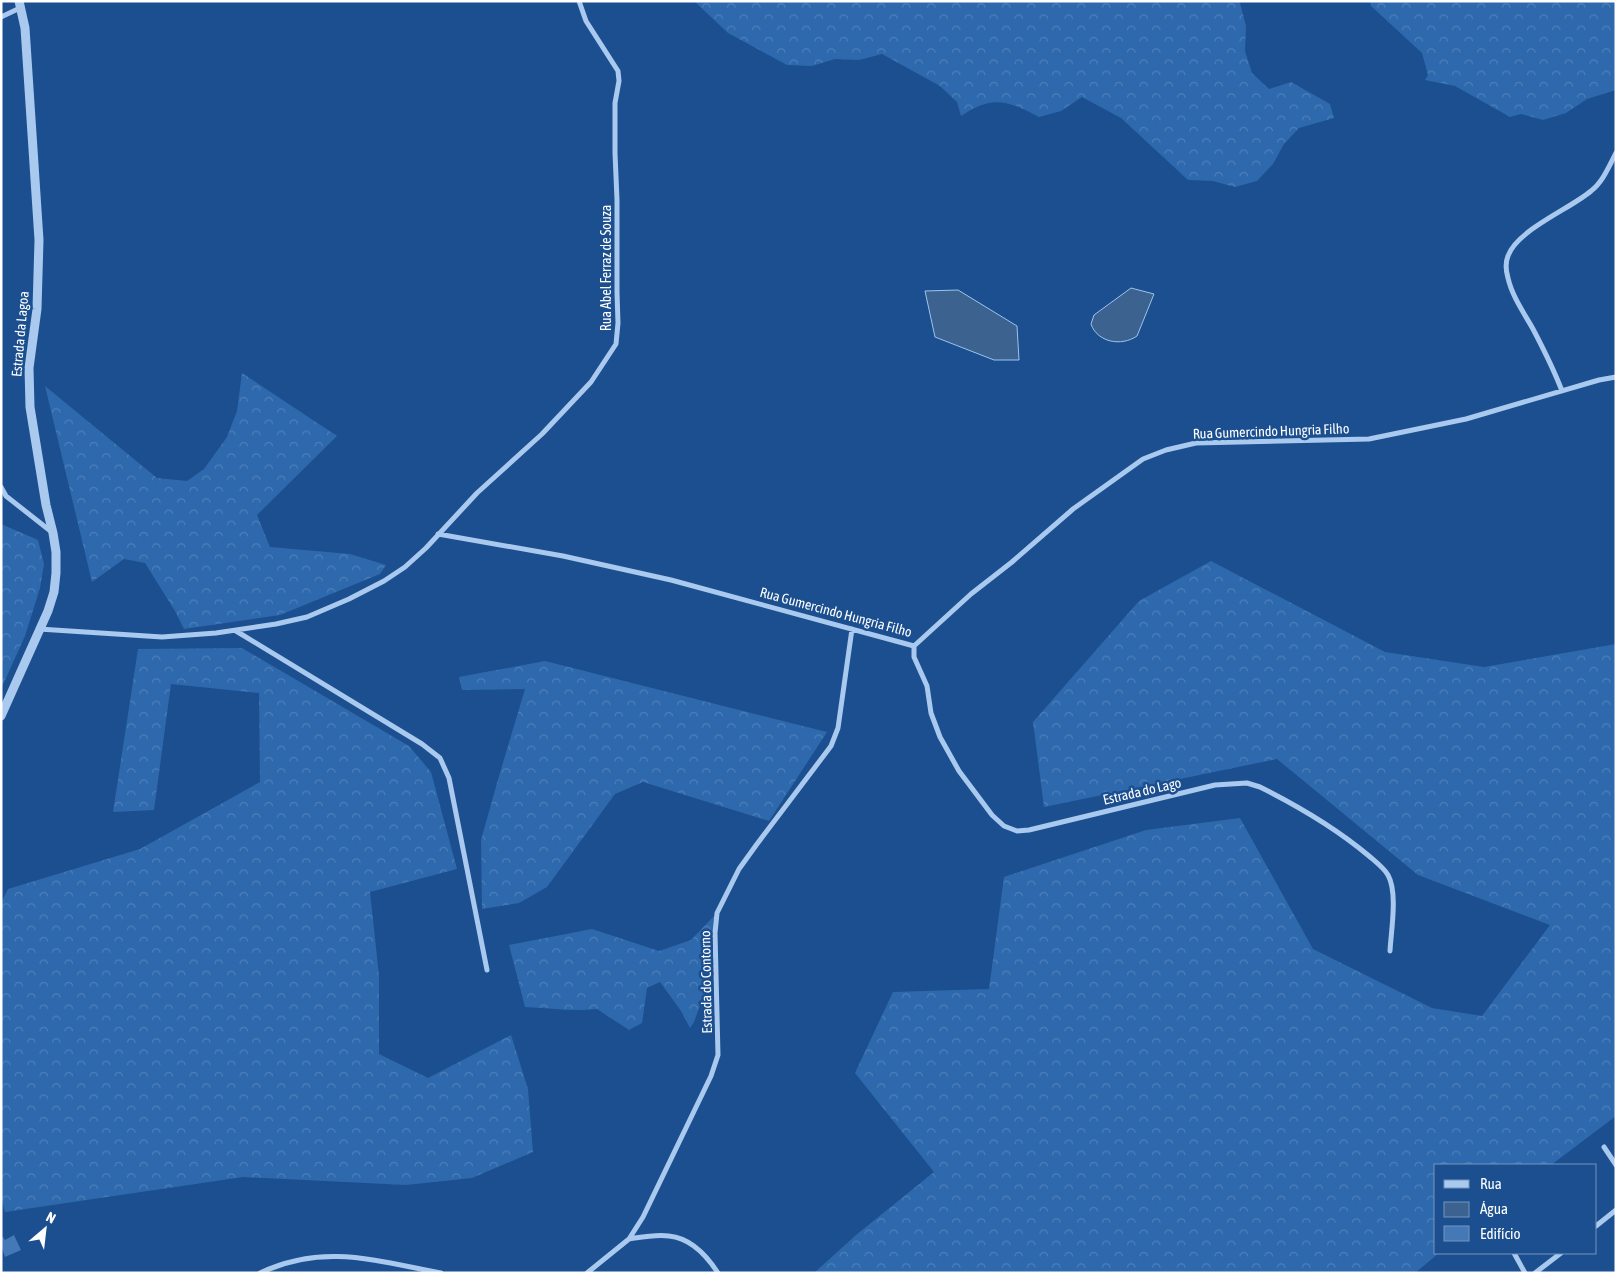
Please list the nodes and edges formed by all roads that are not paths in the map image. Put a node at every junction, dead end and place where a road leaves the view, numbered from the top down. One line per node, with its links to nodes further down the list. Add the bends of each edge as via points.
1 (579, 1): 10 (street, Rua Abel Ferraz de Souza, via 586,21 618,71 616,344 591,382)
2 (19, 5): 3 (street); 9 (street, Estrada da Lagoa, via 25,28 39,240 37,309 29,368 30,407)
3 (1, 17)
4 (1616, 153): 6 (street, via 1592,191 1527,233 1507,256 1506,268 1512,288 1551,362)
5 (1616, 377): 6 (street, Rua Gumercindo Hungria Filho)
6 (1562, 392): 14 (street, Rua Gumercindo Hungria Filho, via 1466,419 1369,439 1196,443 1158,453 1143,459 1073,509)
7 (1, 487): 8 (street)
8 (4, 494): 9 (street)
9 (53, 533): 11 (street, Estrada da Lagoa, via 54,592)
10 (438, 534): 12 (street, Rua Gumercindo Hungria Filho, via 563,556 671,580); 13 (street, via 405,567 349,599 308,617)
11 (39, 629): 13 (street, via 162,637); 15 (street, Estrada da Lagoa)
12 (852, 629): 14 (street, Rua Gumercindo Hungria Filho); 22 (street, Estrada do Contorno, via 838,728 831,746 739,870 717,913 716,1064 644,1217)
13 (235, 631): 17 (street, via 440,758 449,778)
14 (914, 646): 16 (street, Estrada do Lago, via 914,657 927,686 940,737 960,771 1004,826 1029,830 1214,785 1260,787 1342,835 1388,875 1392,898)
15 (1, 716)
16 (1390, 951)
17 (487, 970)
18 (1604, 1146): 19 (street)
19 (1616, 1165)
20 (1616, 1210): 21 (street)
21 (1597, 1225)
22 (629, 1239): 27 (street, Estrada do Contorno); 28 (street, via 670,1236 685,1241 698,1249)
23 (1515, 1254): 29 (street)
24 (1560, 1254): 30 (street)
25 (260, 1273): 26 (street, via 280,1263 327,1256 368,1258)
26 (441, 1273)
27 (587, 1273)
28 (718, 1273)
29 (1525, 1273)
30 (1535, 1273)

